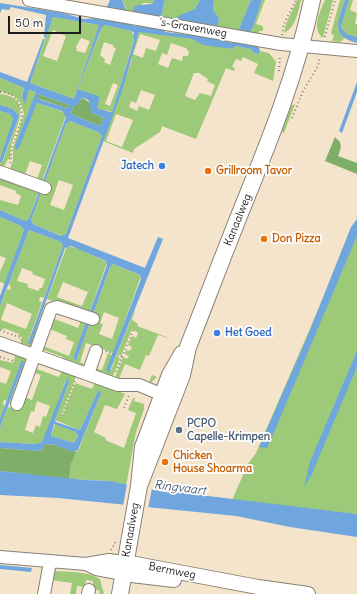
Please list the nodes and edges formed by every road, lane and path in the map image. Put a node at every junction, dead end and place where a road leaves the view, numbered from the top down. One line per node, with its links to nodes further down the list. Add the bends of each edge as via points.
1 (29, 0): 7 (street, 's-Gravenweg)
2 (296, 0): 5 (path)
3 (312, 0): 7 (main road, Kanaalweg)
4 (335, 0): 6 (path)
5 (284, 24)
6 (328, 27)
7 (301, 47): 8 (street, 's-Gravenweg); 21 (main road, Kanaalweg, via 258,172 188,347 174,367)
8 (357, 51)
9 (0, 92): 10 (path, via 16,99 23,116 12,144 12,160)
10 (2, 173): 11 (street)
11 (41, 187)
12 (88, 318): 17 (street, via 57,307 52,308)
13 (133, 330): 18 (path)
14 (0, 343): 17 (street)
15 (96, 351): 19 (street)
16 (111, 353): 18 (path)
17 (35, 356): 19 (street); 22 (street)
18 (121, 357): 20 (path)
19 (83, 373): 20 (street); 23 (path)
20 (112, 383): 21 (street, via 123,386 139,385)
21 (167, 397): 26 (main road, Kanaalweg, via 142,447 139,486)
22 (17, 404)
23 (62, 416)
24 (0, 557): 25 (street, Bermweg)
25 (50, 562): 26 (street, Bermweg, via 86,564 109,560); 28 (street)
26 (124, 568): 27 (street, Bermweg); 29 (main road, Kanaalweg)
27 (258, 590): 30 (street, Bermweg)
28 (44, 594)
29 (120, 594)
30 (308, 594)

